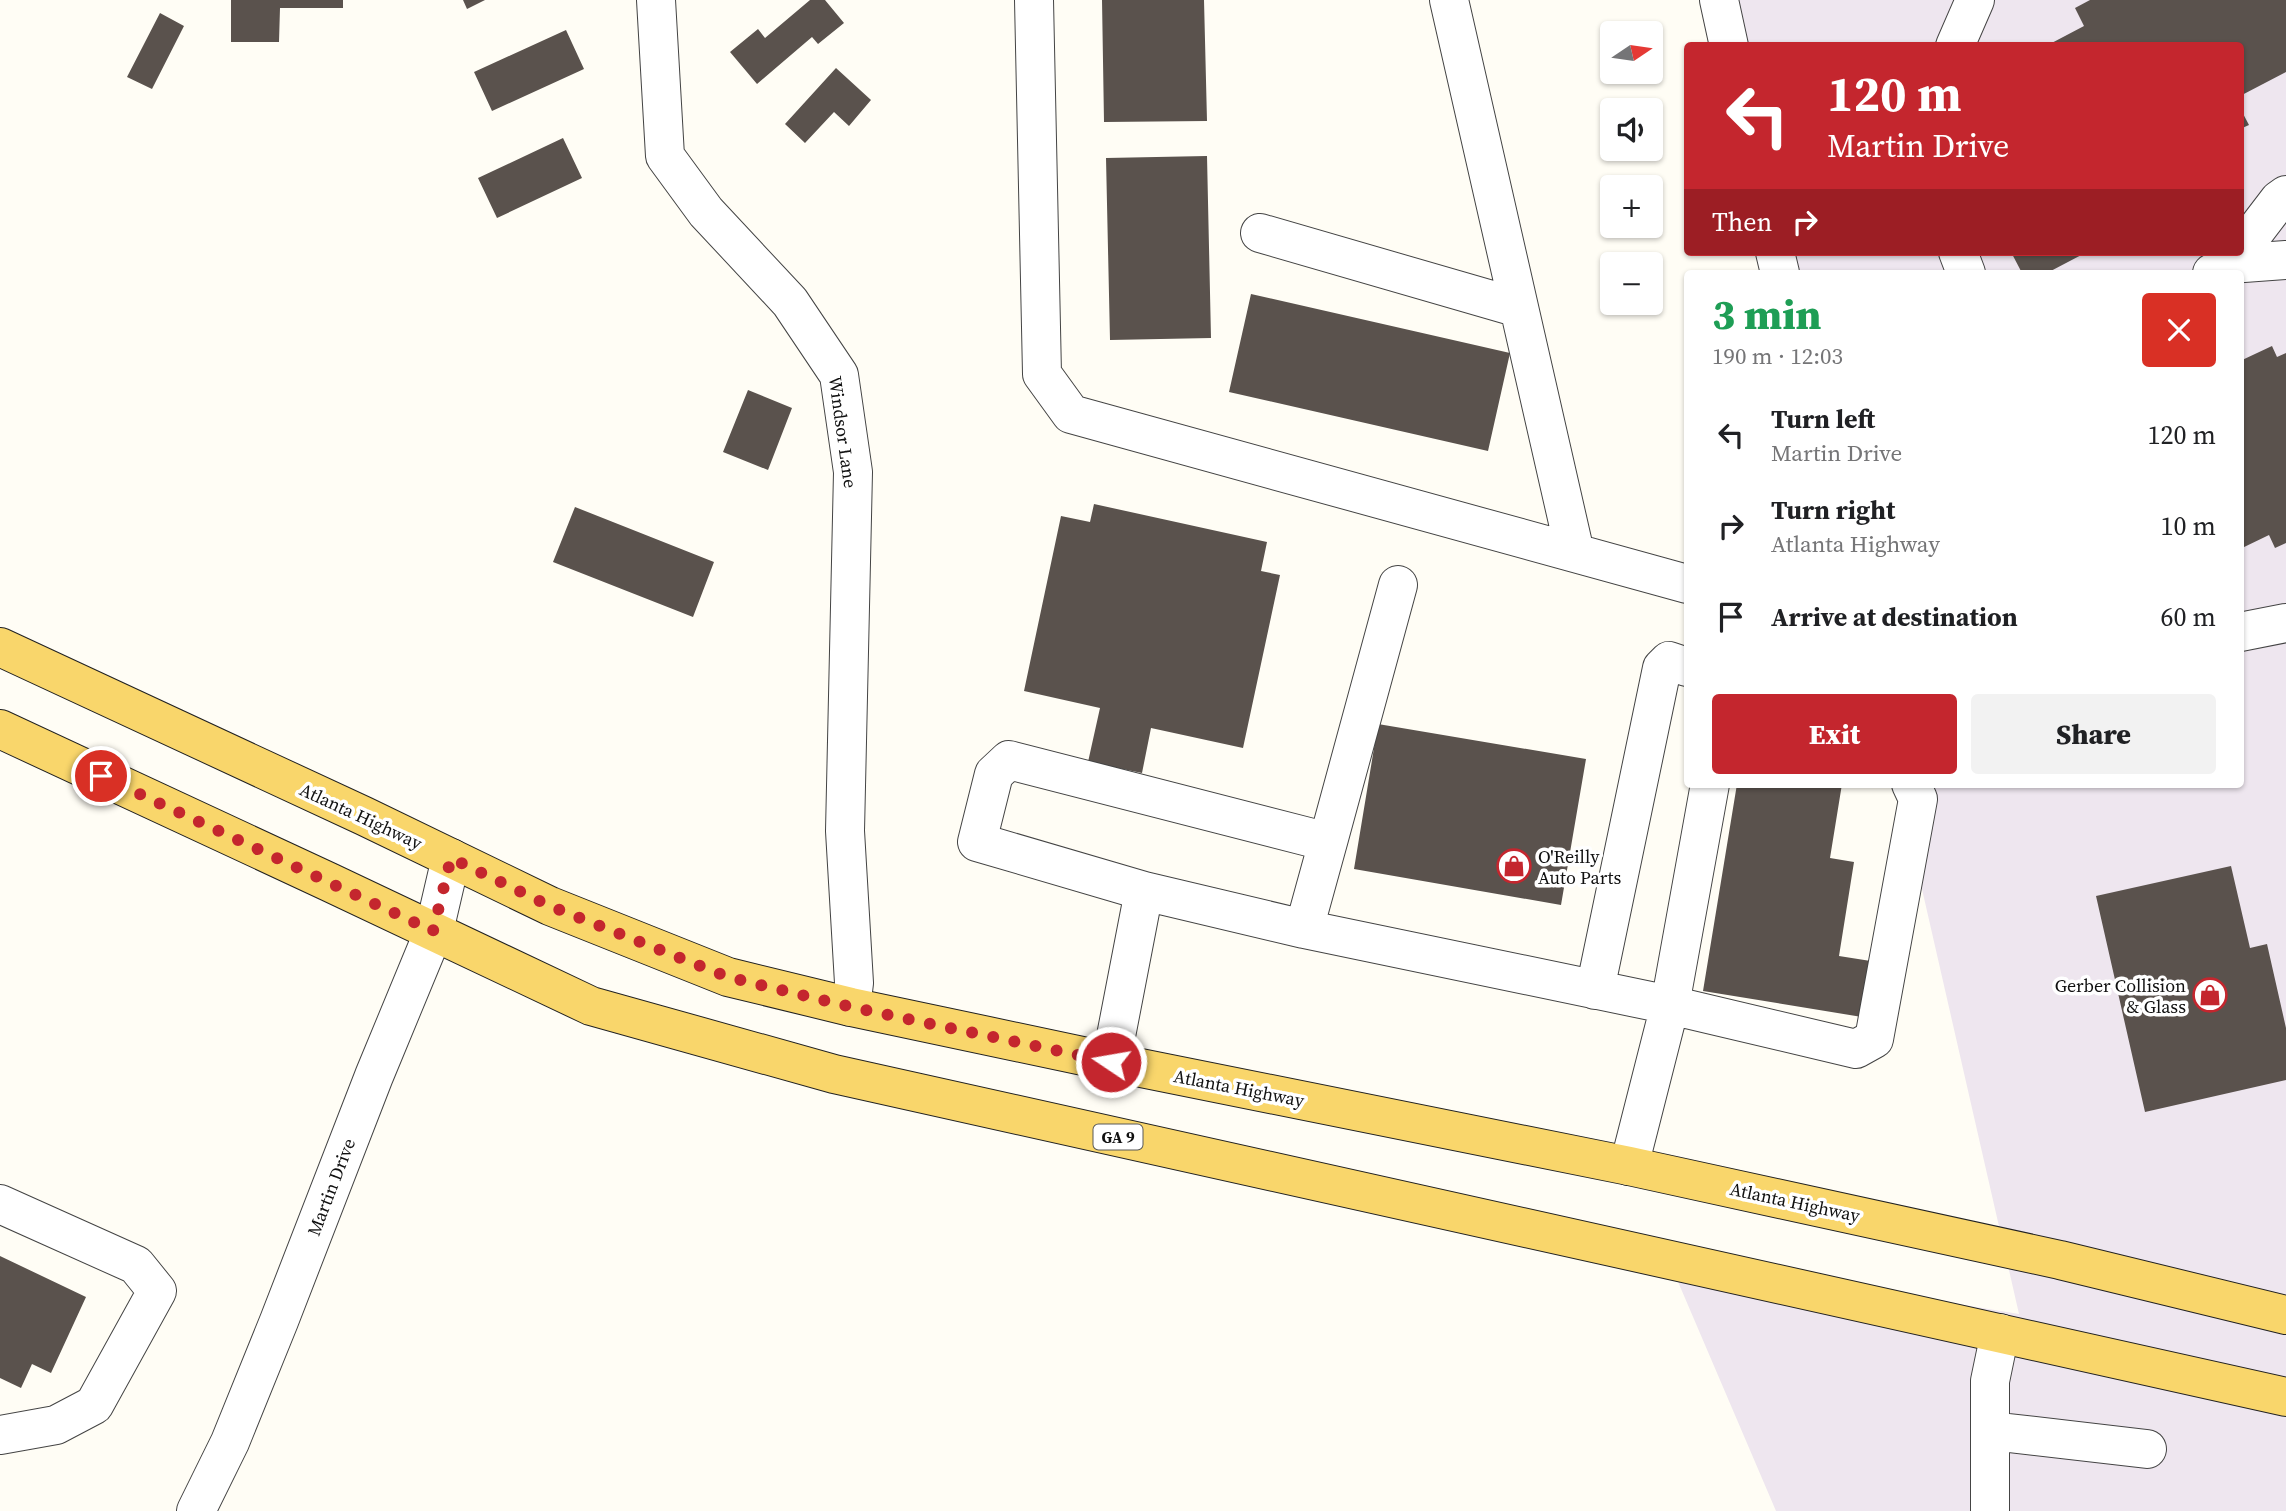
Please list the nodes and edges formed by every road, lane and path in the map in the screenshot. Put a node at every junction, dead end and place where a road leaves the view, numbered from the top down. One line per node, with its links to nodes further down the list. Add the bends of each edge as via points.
1 (656, 0): 31 (street, Windsor Lane, via 665,156 706,212 790,302 839,375 853,472 845,831 854,983)
2 (1034, 0): 14 (street, via 1042,374 1071,415)
3 (1449, 0): 13 (street)
4 (1719, 0): 6 (street)
5 (1975, 0): 7 (street)
6 (1728, 42)
7 (1957, 42)
8 (2286, 195): 10 (street)
9 (1260, 233): 13 (street)
10 (2244, 244)
11 (2231, 260): 12 (street)
12 (2286, 260)
13 (1519, 308): 14 (street)
14 (1575, 553): 15 (street)
15 (1684, 583)
16 (1398, 585): 24 (street)
17 (2286, 623): 18 (street)
18 (2244, 631)
19 (0, 647): 25 (main road, Atlanta Highway)
20 (1684, 666): 29 (street, via 1670,661 1662,668)
21 (0, 729): 28 (main road, GA 9)
22 (1709, 788): 30 (street)
23 (1913, 788): 30 (street, via 1917,799 1874,1039 1857,1049)
24 (1328, 842): 26 (street, via 1009,760 994,774 977,842); 27 (street)
25 (451, 858): 28 (street, Martin Drive); 31 (main road, Atlanta Highway, via 550,906 728,977)
26 (1144, 891): 27 (street); 32 (street)
27 (1304, 929): 29 (street)
28 (433, 931): 36 (main road, GA 9, via 591,1006 834,1074); 41 (street, Martin Drive, via 230,1442)
29 (1595, 990): 30 (street)
30 (1670, 1005): 33 (street)
31 (851, 1007): 32 (main road, Atlanta Highway)
32 (1111, 1062): 33 (main road, Atlanta Highway)
33 (1629, 1166): 35 (main road, Atlanta Highway, via 2060,1260)
34 (0, 1204): 39 (street, via 136,1265 157,1291 94,1405 57,1425)
35 (2286, 1315)
36 (2000, 1333): 37 (main road, GA 9); 38 (street, via 1990,1381)
37 (2286, 1397)
38 (1991, 1431): 40 (street); 42 (street)
39 (0, 1436)
40 (2147, 1449)
41 (196, 1511)
42 (1990, 1511)

